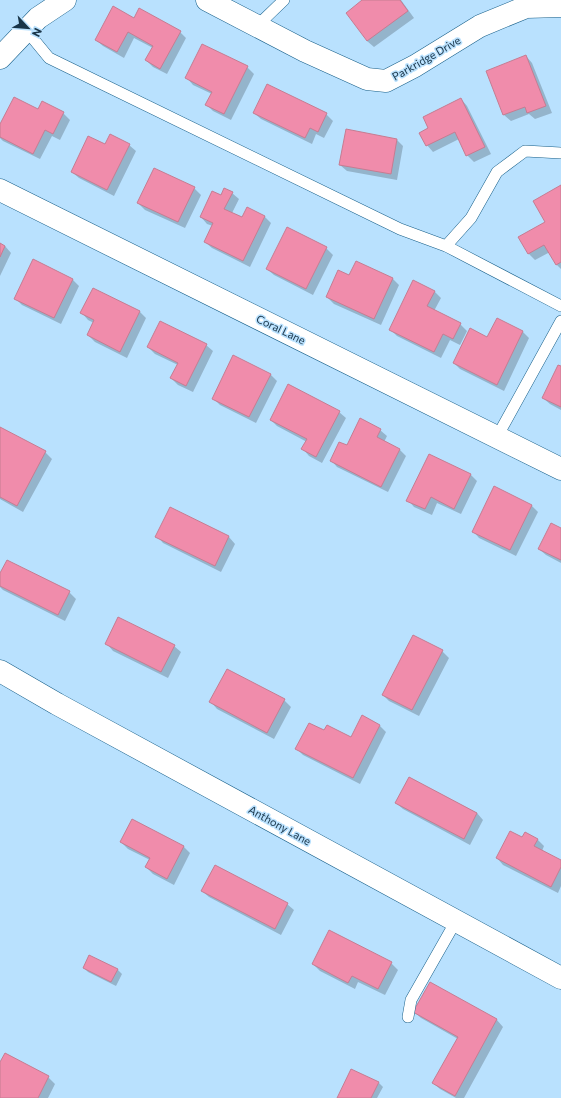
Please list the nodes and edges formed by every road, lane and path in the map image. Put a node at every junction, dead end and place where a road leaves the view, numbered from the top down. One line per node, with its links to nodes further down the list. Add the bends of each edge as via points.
1 (65, 0): 6 (street, via 38,18)
2 (207, 0): 5 (street, Parkridge Drive)
3 (284, 0): 5 (lane)
4 (561, 6): 5 (street, Parkridge Drive, via 526,7 480,26 386,81 367,79)
5 (257, 26)
6 (26, 30): 7 (street); 10 (lane, via 49,58 400,229)
7 (0, 58)
8 (561, 153): 10 (lane, via 525,151 497,172 471,218)
9 (0, 190): 13 (street, Coral Lane)
10 (446, 246): 11 (lane)
11 (561, 306)
12 (561, 321): 13 (lane)
13 (497, 437): 14 (street, Coral Lane)
14 (561, 469)
15 (0, 671): 16 (street, Anthony Lane)
16 (456, 921): 17 (street, Anthony Lane); 18 (lane, via 411,1000)
17 (561, 978)
18 (408, 1017)

